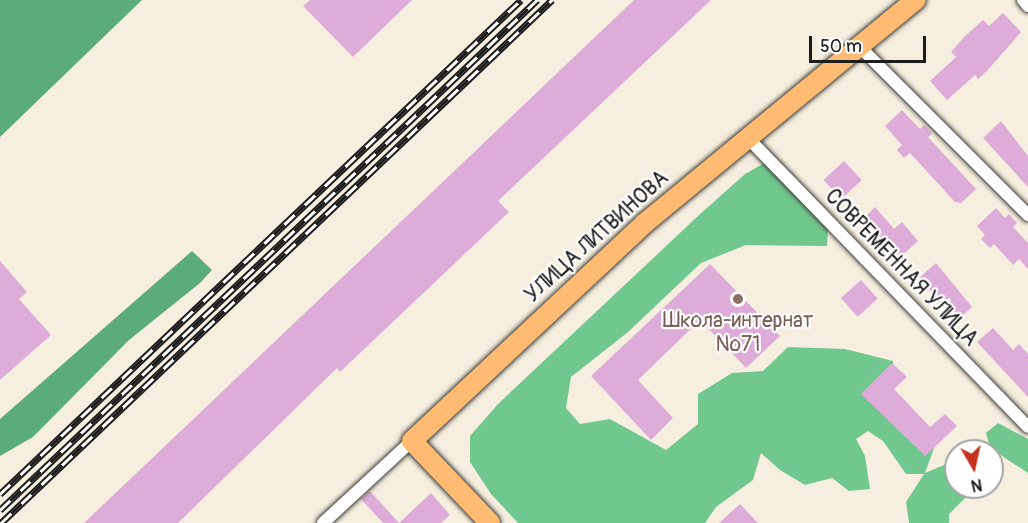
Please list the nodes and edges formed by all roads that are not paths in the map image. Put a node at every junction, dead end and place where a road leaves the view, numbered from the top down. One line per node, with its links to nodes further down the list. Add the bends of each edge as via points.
1 (916, 0): 4 (main road, УЛИЦА ЛИТВИНОВА)
2 (1023, 0): 3 (street)
3 (1028, 6)
4 (860, 47): 5 (main road, УЛИЦА ЛИТВИНОВА); 6 (street)
5 (746, 136): 7 (street, СОВРЕМЕННАЯ УЛИЦА); 8 (main road, УЛИЦА ЛИТВИНОВА, via 645,224)
6 (1028, 215)
7 (1028, 427)
8 (412, 441): 9 (street, УЛИЦА ЛИТВИНОВА); 10 (main road)
9 (323, 523)
10 (490, 523)

